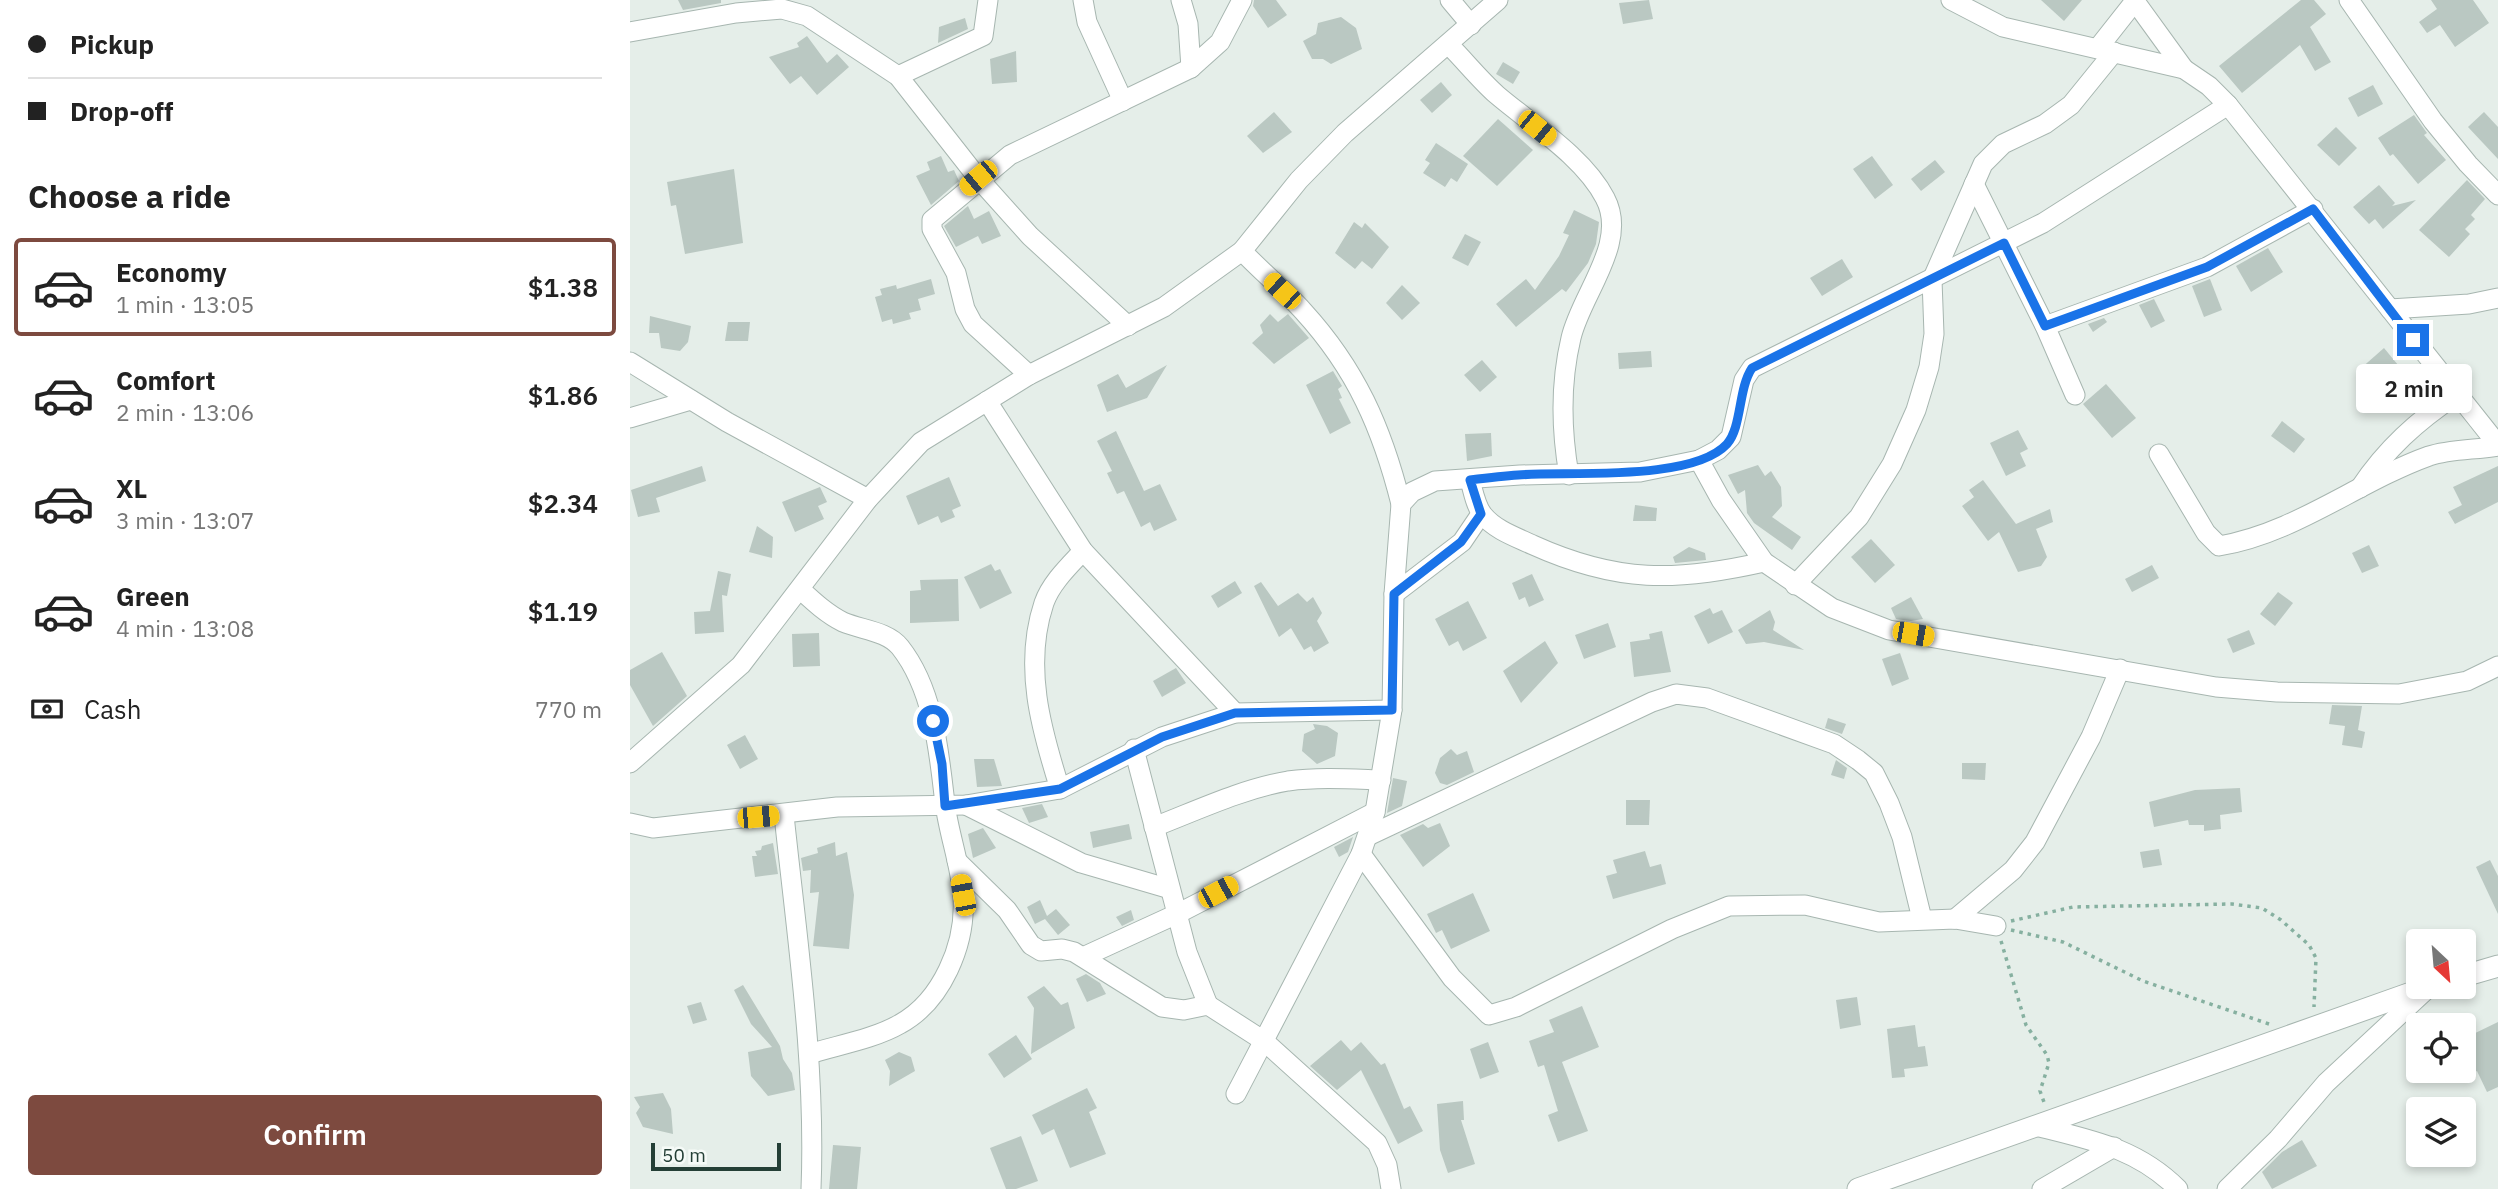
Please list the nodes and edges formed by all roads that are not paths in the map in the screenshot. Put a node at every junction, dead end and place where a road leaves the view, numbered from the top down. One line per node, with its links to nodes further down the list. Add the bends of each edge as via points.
1 (988, 0): 17 (street, via 983,36)
2 (1083, 0): 18 (street, via 1087,22)
3 (1181, 0): 15 (street)
4 (1242, 0): 15 (street, via 1220,42)
5 (1450, 0): 11 (street)
6 (1498, 0): 11 (street)
7 (1951, 0): 14 (street, via 2003,27)
8 (2349, 0): 22 (street, via 2433,121)
9 (2135, 1): 14 (street); 16 (street)
10 (784, 4): 12 (street); 17 (street)
11 (1471, 25): 13 (street)
12 (630, 32)
13 (1449, 45): 25 (street, via 1345,133 1299,180); 41 (street, via 1494,93 1568,154 1605,197 1611,215 1612,236 1571,336 1562,391)
14 (2106, 50): 16 (street); 21 (street, via 2071,104 2045,124 2003,144 1983,164)
15 (1191, 68): 18 (street)
16 (2184, 69): 19 (street)
17 (898, 76): 20 (street)
18 (1123, 101): 20 (street, via 1010,155)
19 (2228, 105): 23 (street); 24 (street)
20 (978, 178): 29 (street, via 1030,236); 32 (street, via 938,212 933,229 952,264 973,324)
21 (1974, 184): 24 (street); 26 (street)
22 (2498, 195)
23 (2313, 209): 28 (street); 30 (street, via 2207,267)
24 (2004, 243): 26 (street); 30 (street)
25 (1242, 251): 29 (street); 45 (street, via 1302,310 1355,380 1378,424)
26 (1933, 280): 40 (street, via 1752,368 1744,380 1731,437); 49 (street, via 1934,334 1928,367 1916,410 1892,464 1859,517)
27 (2498, 298): 28 (street)
28 (2390, 309): 34 (street)
29 (1128, 326): 32 (street)
30 (2045, 326): 33 (street)
31 (630, 362): 35 (street)
32 (1030, 375): 36 (street)
33 (2075, 394)
34 (2456, 395): 38 (street); 43 (street, via 2393,445)
35 (691, 400): 37 (street); 44 (street)
36 (987, 401): 44 (street, via 921,442); 47 (street)
37 (630, 418)
38 (2498, 446): 43 (street, via 2433,454)
39 (2159, 454): 43 (street, via 2206,533 2219,546 2301,520)
40 (1699, 460): 41 (street, via 1640,472); 48 (street)
41 (1569, 475): 42 (street)
42 (1470, 480): 45 (street, via 1435,481 1412,492); 46 (street)
43 (2358, 491)
44 (868, 499): 50 (street)
45 (1401, 504): 51 (street)
46 (1481, 514): 48 (street, via 1494,526 1544,550 1648,578); 51 (street, via 1461,542)
47 (1083, 551): 55 (street); 59 (street, via 1044,601 1034,667 1036,708)
48 (1764, 562): 49 (street)
49 (1795, 585): 53 (street, via 1832,608 1889,630)
50 (801, 590): 57 (street, via 741,665); 61 (street, via 826,612 894,640 902,650 933,721)
51 (1394, 594): 54 (street)
52 (2498, 666): 53 (street, via 2466,681 2399,694 2216,687)
53 (2120, 669): 71 (street, via 2091,737 2035,842 2013,870)
54 (1392, 710): 55 (street); 58 (street)
55 (1235, 713): 56 (street)
56 (1135, 750): 59 (street); 65 (street)
57 (630, 764)
58 (1381, 780): 62 (street); 65 (street, via 1287,782)
59 (1060, 789): 60 (street)
60 (966, 805): 61 (street); 68 (street, via 1081,863)
61 (945, 806): 63 (street, via 837,807); 67 (street)
62 (1376, 812): 66 (street); 69 (street)
63 (784, 815): 64 (street, via 653,828); 80 (street)
64 (630, 823)
65 (1154, 827): 68 (street)
66 (1365, 845): 70 (street, via 1452,978 1489,1015 1516,1007 1672,929 1729,906 1805,905 1879,922); 70 (street, via 1651,702 1676,694 1707,698 1834,744 1874,773 1902,837); 79 (street)
67 (957, 861): 73 (street, via 1007,910 1031,945 1041,951 1068,949); 80 (street, via 964,922 959,942 952,963 918,1013 898,1026)
68 (1170, 889): 69 (street)
69 (1177, 914): 73 (street); 78 (street)
70 (1922, 919): 71 (street)
71 (1955, 919): 72 (street)
72 (1996, 926)
73 (1083, 957): 78 (street, via 1162,1007 1184,1010)
74 (2498, 966): 75 (street)
75 (2476, 972)
76 (2406, 995): 82 (street)
77 (2415, 999): 89 (street, via 2326,1083)
78 (1208, 1005): 79 (street)
79 (1264, 1041): 81 (street); 85 (street, via 1377,1143)
80 (809, 1055): 84 (street)
81 (1236, 1094)
82 (2046, 1123): 83 (street); 86 (street)
83 (2114, 1147): 87 (street); 88 (street, via 2144,1159)
84 (811, 1189)
85 (1391, 1189)
86 (1858, 1189)
87 (2042, 1189)
88 (2178, 1189)
89 (2227, 1189)

